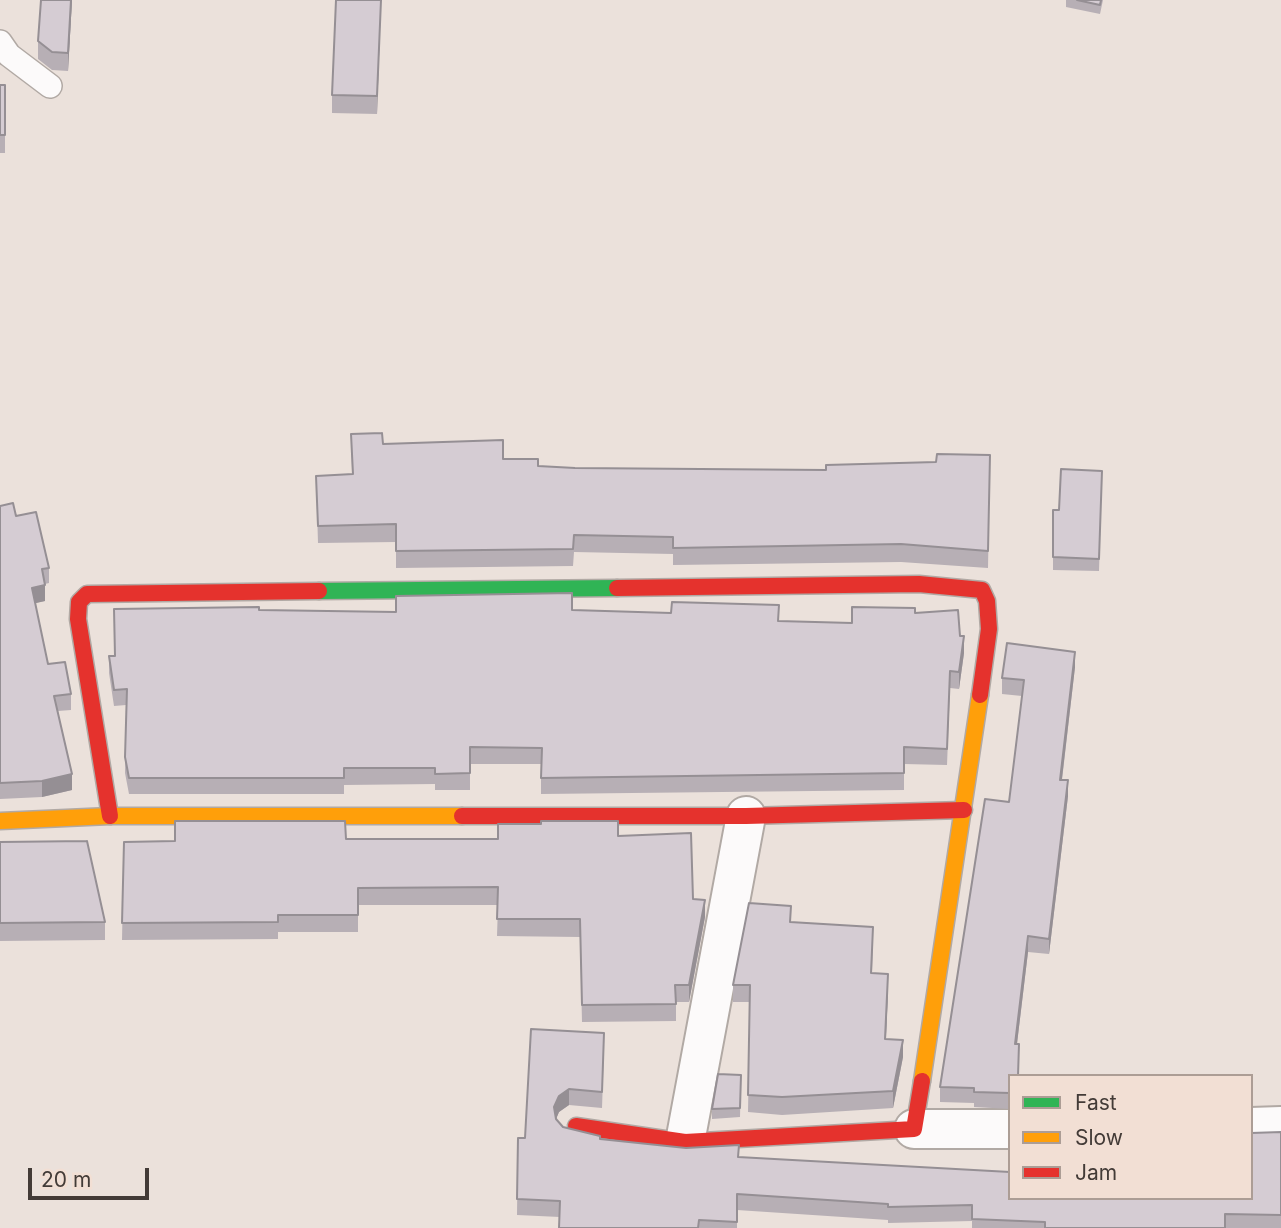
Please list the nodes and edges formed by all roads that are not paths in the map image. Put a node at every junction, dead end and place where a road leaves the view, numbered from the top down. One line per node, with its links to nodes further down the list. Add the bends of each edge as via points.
1 (0, 42): 2 (lane, via 9,55)
2 (50, 86)
3 (964, 810): 4 (street, via 989,629 987,601 982,590 919,584 87,594 79,602 78,619); 5 (street); 10 (street)
4 (110, 816): 5 (street); 6 (street)
5 (746, 816): 12 (street)
6 (0, 821)
7 (576, 1126): 12 (street)
8 (1281, 1126): 9 (street)
9 (1253, 1127)
10 (914, 1129): 11 (street); 12 (street)
11 (1008, 1129)
12 (685, 1142)

